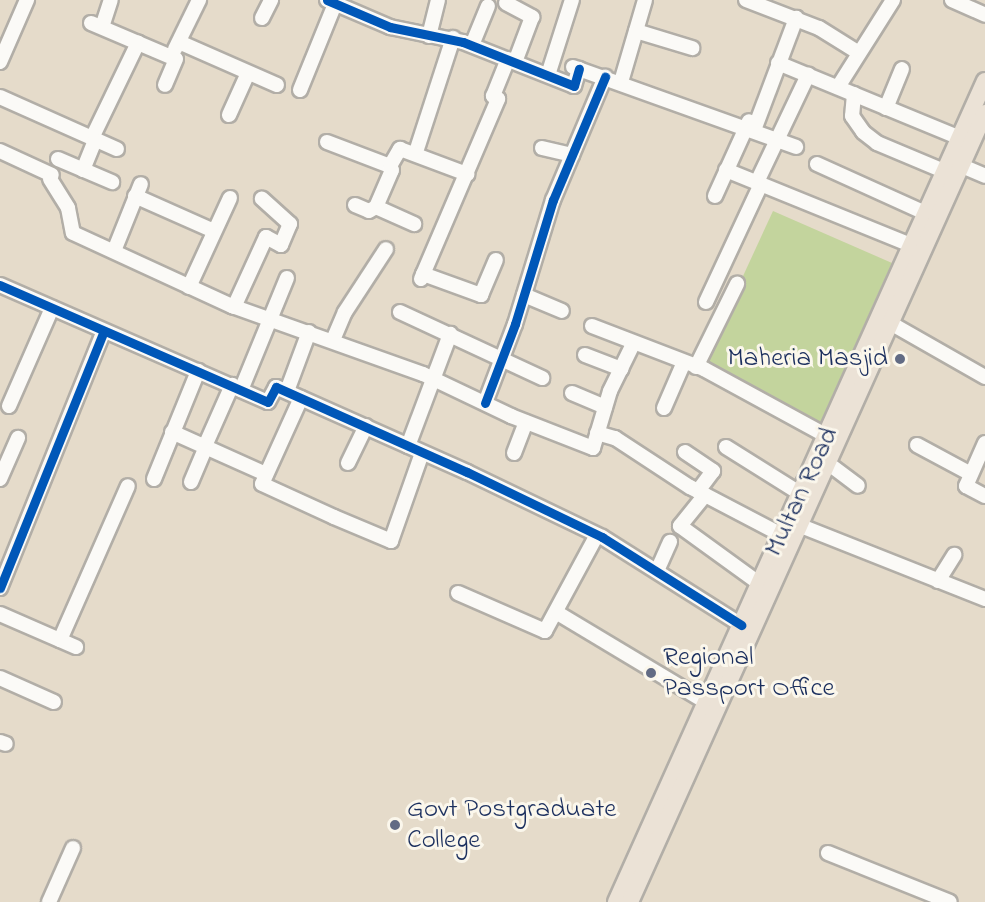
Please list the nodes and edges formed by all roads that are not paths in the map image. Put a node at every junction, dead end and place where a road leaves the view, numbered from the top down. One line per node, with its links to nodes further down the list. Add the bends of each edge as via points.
1 (111, 0): 21 (street, via 97,25)
2 (199, 0): 20 (street)
3 (271, 0): 15 (street)
4 (438, 0): 18 (street)
5 (572, 0): 31 (street)
6 (645, 0): 17 (street)
7 (746, 0): 16 (street)
8 (952, 0): 14 (street)
9 (889, 1): 24 (street)
10 (21, 2): 26 (street)
11 (331, 2): 18 (street, via 390,27); 39 (street)
12 (506, 3): 27 (street, via 532,16)
13 (488, 6): 22 (street)
14 (985, 15)
15 (262, 18)
16 (796, 18): 24 (street); 28 (street)
17 (636, 31): 23 (street); 35 (street)
18 (429, 36): 19 (street)
19 (453, 38): 22 (street); 55 (street)
20 (179, 42): 25 (street); 30 (street)
21 (138, 43): 25 (street); 48 (street)
22 (472, 45): 27 (street)
23 (692, 48)
24 (859, 53): 38 (street)
25 (172, 57): 36 (street, via 176,59)
26 (1, 59)
27 (511, 60): 31 (street); 63 (street, via 492,96 498,99)
28 (778, 63): 32 (street); 45 (street)
29 (902, 69): 42 (street)
30 (248, 73): 37 (street); 44 (street)
31 (548, 75): 33 (street, via 574,86 576,68)
32 (808, 75): 38 (street); 49 (street)
33 (605, 77): 35 (street); 56 (street)
34 (985, 81): 47 (main road, Multan Road)
35 (621, 82): 45 (street)
36 (165, 85)
37 (277, 85)
38 (838, 87): 40 (street)
39 (300, 90)
40 (854, 94): 42 (street); 62 (street, via 852,116 863,132)
41 (0, 97): 48 (street)
42 (886, 108): 47 (street)
43 (985, 113): 46 (main road, Multan Road)
44 (229, 115)
45 (750, 125): 49 (street); 61 (street)
46 (981, 134): 59 (main road, Multan Road)
47 (960, 138): 62 (main road, Multan Road)
48 (94, 139): 53 (street); 60 (street)
49 (776, 139): 51 (street); 67 (street)
50 (327, 142): 58 (street)
51 (796, 147)
52 (542, 148): 56 (street)
53 (117, 150)
54 (0, 151): 65 (street)
55 (416, 152): 58 (street, via 400,149); 63 (street)
56 (572, 155): 85 (street, via 553,200)
57 (817, 164): 73 (street)
58 (390, 166): 72 (street, via 392,170)
59 (962, 166): 64 (street); 93 (main road, Multan Road)
60 (83, 170): 65 (street, via 60,153); 66 (street)
61 (726, 170): 67 (street); 68 (street)
62 (945, 172): 73 (main road, Multan Road)
63 (467, 174): 79 (street, via 422,276 481,295)
64 (985, 176)
65 (50, 180): 78 (street, via 68,208 74,233)
66 (112, 182)
67 (759, 183): 76 (street); 84 (street)
68 (715, 196)
69 (230, 198): 75 (street)
70 (262, 199): 88 (street, via 290,224 281,245 266,237)
71 (355, 205): 72 (street, via 369,211)
72 (376, 207): 74 (street)
73 (927, 214): 76 (main road, Multan Road)
74 (414, 224)
75 (214, 231): 78 (street, via 138,190); 83 (street)
76 (913, 246): 120 (main road, Multan Road)
77 (386, 249): 98 (street, via 345,312)
78 (114, 251): 83 (street)
79 (496, 260)
80 (287, 278): 92 (street)
81 (737, 284): 86 (street)
82 (0, 285): 89 (street)
83 (189, 288): 88 (street)
84 (712, 288): 86 (street); 87 (street)
85 (524, 295): 90 (street); 101 (street)
86 (731, 298): 102 (street)
87 (706, 302)
88 (234, 307): 92 (street)
89 (52, 308): 95 (street); 113 (street)
90 (562, 311)
91 (400, 312): 97 (street)
92 (270, 320): 96 (street); 108 (street)
93 (891, 324): 105 (street); 131 (main road, Multan Road)
94 (592, 326): 99 (street)
95 (104, 331): 104 (street); 150 (street)
96 (309, 332): 98 (street); 109 (street)
97 (450, 334): 101 (street); 106 (street)
98 (333, 340): 106 (street)
99 (633, 344): 102 (street); 103 (street)
100 (585, 355): 103 (street)
101 (501, 359): 107 (street); 112 (street)
102 (690, 365): 115 (street); 120 (street)
103 (621, 369): 114 (street)
104 (198, 371): 108 (street); 118 (street)
105 (985, 377)
106 (433, 378): 112 (street); 124 (street)
107 (542, 378)
108 (237, 388): 109 (street, via 268,402 276,387); 125 (street)
109 (287, 392): 111 (street)
110 (572, 393): 114 (street)
111 (301, 398): 117 (street); 132 (street)
112 (485, 403): 116 (street)
113 (9, 406)
114 (605, 407): 119 (street)
115 (664, 408)
116 (526, 422): 119 (street, via 593,448); 129 (street)
117 (366, 426): 124 (street); 130 (street)
118 (172, 432): 125 (street); 135 (street)
119 (597, 433): 139 (street, via 615,438)
120 (827, 436): 140 (main road, Multan Road)
121 (18, 438): 134 (street)
122 (985, 443): 133 (street)
123 (917, 445): 133 (street)
124 (408, 446): 128 (street)
125 (205, 447): 132 (street); 136 (street)
126 (726, 447): 140 (street)
127 (686, 452): 139 (street, via 713,471)
128 (423, 453): 132 (street, via 391,541 262,484); 143 (street)
129 (514, 453)
130 (348, 463)
131 (829, 464): 138 (street); 142 (main road, Multan Road)
132 (266, 474)
133 (971, 474): 141 (street, via 966,486)
134 (0, 479)
135 (154, 479)
136 (191, 482)
137 (128, 486): 156 (street)
138 (858, 486)
139 (701, 493): 144 (street); 149 (street, via 681,526)
140 (801, 494): 144 (main road, Multan Road)
141 (985, 496)
142 (801, 526): 148 (street); 165 (main road, Multan Road)
143 (597, 535): 147 (street); 153 (street)
144 (782, 535): 149 (main road, Multan Road)
145 (670, 542): 147 (street)
146 (954, 555): 148 (street)
147 (657, 571): 155 (street)
148 (939, 581): 152 (street)
149 (760, 584): 155 (main road, Multan Road)
150 (0, 588)
151 (458, 593): 153 (street, via 545,631)
152 (985, 599)
153 (556, 612): 160 (street)
154 (0, 614): 156 (street)
155 (741, 625): 160 (main road, Multan Road)
156 (60, 640): 157 (street)
157 (76, 646)
158 (0, 678): 159 (street)
159 (54, 702)
160 (706, 702): 164 (main road, Multan Road)
161 (73, 848): 163 (street)
162 (828, 853): 166 (street)
163 (49, 902)
164 (616, 902)
165 (630, 902)
166 (950, 902)

